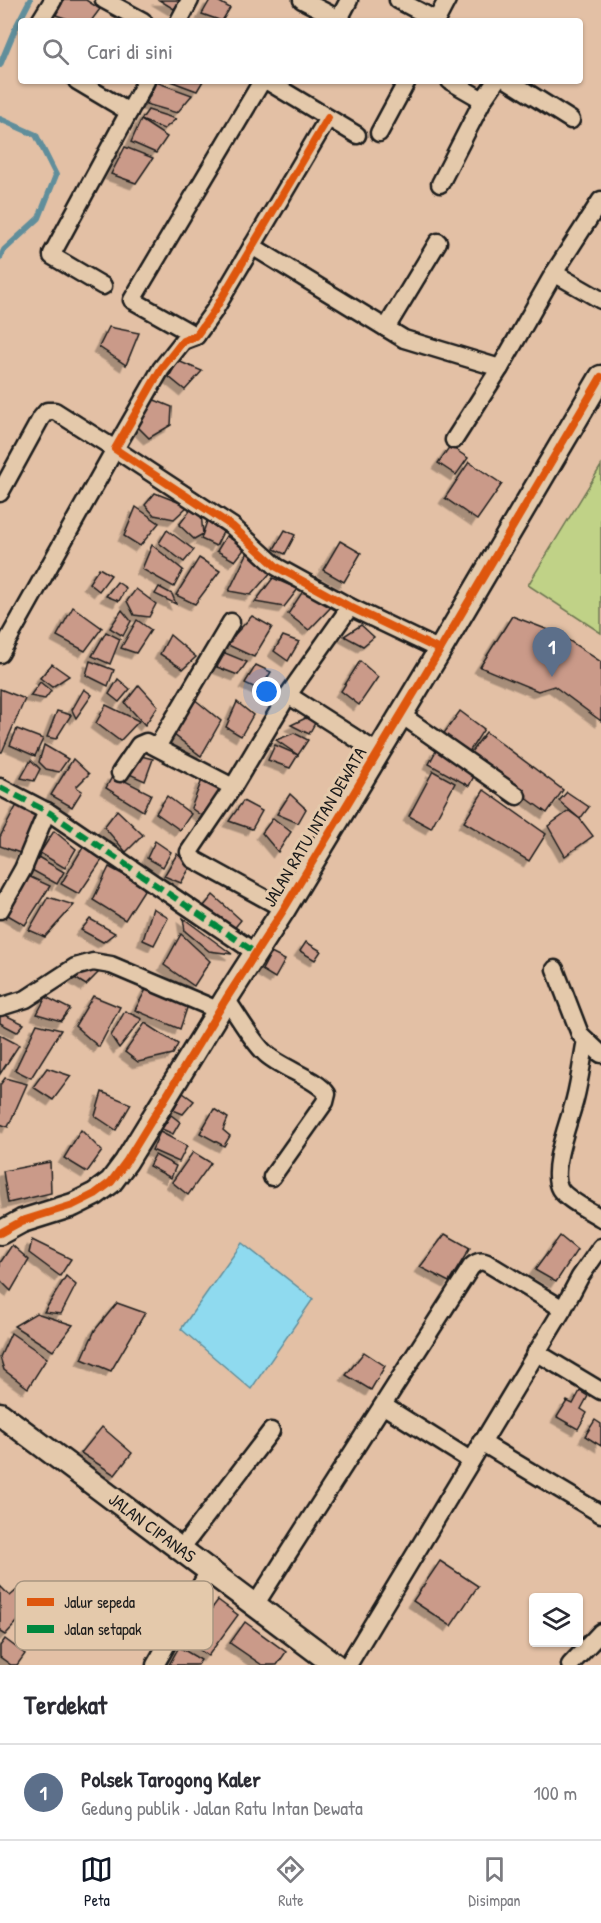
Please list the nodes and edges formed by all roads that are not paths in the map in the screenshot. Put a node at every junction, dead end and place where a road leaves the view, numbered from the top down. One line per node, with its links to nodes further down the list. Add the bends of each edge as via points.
1 (53, 0): 8 (street)
2 (104, 0): 9 (street)
3 (190, 0): 10 (street)
4 (302, 0): 11 (street)
5 (349, 0): 12 (street)
6 (398, 0): 13 (street)
7 (447, 0): 14 (street)
8 (42, 18)
9 (137, 18)
10 (181, 18)
11 (337, 18)
12 (342, 18)
13 (432, 18)
14 (437, 18)
15 (82, 84): 24 (street)
16 (144, 84): 24 (street)
17 (260, 84): 37 (street, via 127,297)
18 (272, 84): 25 (street)
19 (405, 84): 27 (street)
20 (455, 84): 23 (street)
21 (494, 84): 23 (street)
22 (514, 84): 26 (street)
23 (483, 100): 29 (street)
24 (129, 112): 34 (street, via 52,254)
25 (328, 118): 28 (street); 32 (street)
26 (572, 120)
27 (379, 133)
28 (357, 135)
29 (440, 184)
30 (601, 200): 33 (street)
31 (438, 242): 36 (street)
32 (252, 246): 36 (street); 37 (street)
33 (554, 273): 35 (street); 38 (street)
34 (103, 286)
35 (601, 300)
36 (386, 328): 38 (street, via 417,344)
37 (196, 336): 41 (street, via 183,341 161,369)
38 (500, 368): 40 (street)
39 (601, 377): 45 (street, JALAN RATU INTAN DEWATA)
40 (454, 440)
41 (115, 449): 42 (street, via 55,411 47,411); 43 (street, via 232,526 277,567); 46 (street)
42 (0, 493)
43 (350, 607): 45 (street); 47 (street)
44 (231, 622): 49 (street)
45 (441, 650): 48 (street, JALAN RATU INTAN DEWATA)
46 (0, 654)
47 (288, 695): 50 (street); 53 (street)
48 (400, 714): 50 (street, JALAN RATU INTAN DEWATA); 54 (street)
49 (157, 747): 51 (street, via 146,742 139,745); 53 (street)
50 (377, 752): 56 (street, JALAN RATU INTAN DEWATA)
51 (120, 773)
52 (0, 787): 55 (street)
53 (233, 787): 56 (street, via 189,852 193,859)
54 (517, 795)
55 (47, 811): 57 (street, via 23,869); 58 (street)
56 (284, 909): 58 (street, JALAN RATU INTAN DEWATA)
57 (0, 910)
58 (256, 953): 60 (street, JALAN RATU INTAN DEWATA)
59 (555, 969): 62 (street, via 580,1034)
60 (223, 1005): 61 (street, via 93,962 75,967 26,999); 64 (street, via 263,1051 322,1087 327,1094); 66 (street, JALAN RATU INTAN DEWATA, via 150,1126 111,1182 73,1205 22,1221)
61 (0, 1007)
62 (586, 1040): 63 (street); 65 (street, via 557,1177 566,1196)
63 (601, 1054)
64 (272, 1177)
65 (601, 1218)
66 (0, 1233)
67 (601, 1247): 68 (street)
68 (563, 1309): 69 (street); 71 (street, via 488,1263 476,1263)
69 (536, 1352): 70 (street); 74 (street)
70 (601, 1391)
71 (384, 1406): 75 (street); 80 (street)
72 (0, 1414): 77 (street, JALAN CIPANAS)
73 (271, 1431): 77 (street)
74 (481, 1442): 75 (street); 76 (street)
75 (470, 1460): 85 (street)
76 (601, 1514)
77 (180, 1550): 78 (street, JALAN CIPANAS)
78 (209, 1571): 79 (street); 80 (street, JALAN CIPANAS)
79 (203, 1581)
80 (255, 1605): 84 (street, JALAN CIPANAS)
81 (601, 1632): 86 (street)
82 (164, 1650): 83 (street)
83 (155, 1665)
84 (335, 1665)
85 (348, 1665)
86 (570, 1665)

